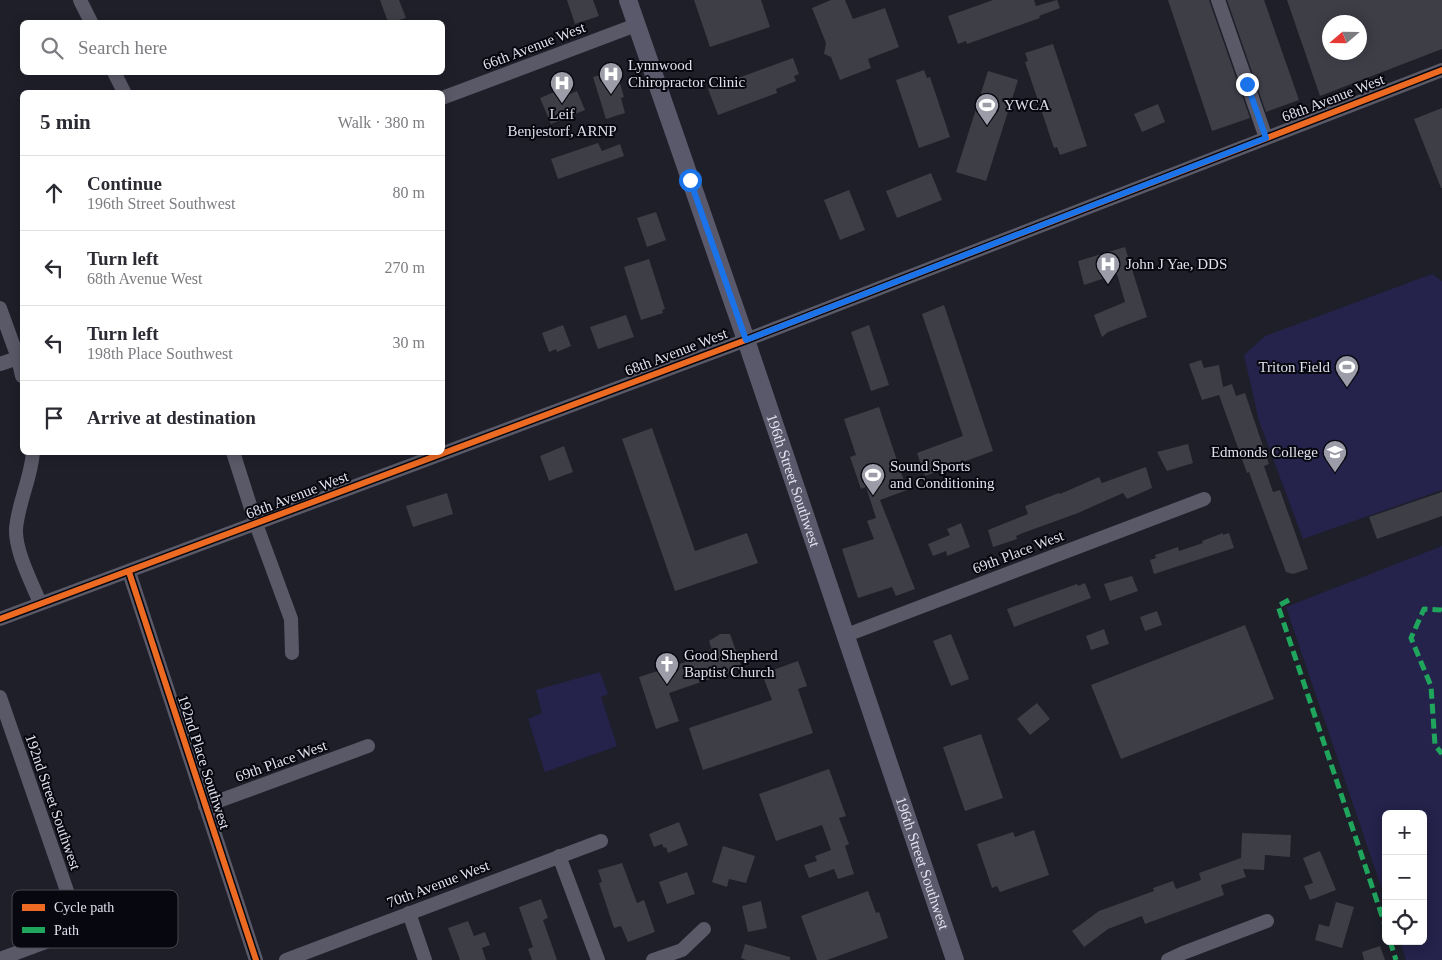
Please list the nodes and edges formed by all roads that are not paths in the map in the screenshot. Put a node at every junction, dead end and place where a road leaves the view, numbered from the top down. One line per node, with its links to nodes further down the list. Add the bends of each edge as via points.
1 (80, 0): 4 (street)
2 (628, 0): 5 (main road, 196th Street Southwest)
3 (1218, 0): 10 (street)
4 (89, 20)
5 (636, 25): 9 (street, 66th Avenue West); 12 (main road, 196th Street Southwest)
6 (1442, 70): 10 (street, 68th Avenue West)
7 (116, 75): 8 (street)
8 (123, 90)
9 (445, 97)
10 (1266, 138): 12 (street, 68th Avenue West)
11 (0, 308): 13 (street)
12 (746, 340): 16 (street, 68th Avenue West); 25 (main road, 196th Street Southwest)
13 (18, 358): 14 (street); 15 (street)
14 (0, 364)
15 (20, 367)
16 (445, 453)
17 (33, 455): 23 (street, via 16,531 18,548)
18 (235, 455): 21 (street)
19 (440, 455): 21 (street, 68th Avenue West)
20 (1204, 499): 25 (street, 69th Place West)
21 (256, 524): 22 (street, 68th Avenue West); 26 (street, via 291,619)
22 (128, 572): 23 (street, 68th Avenue West); 30 (street, 192nd Place Southwest)
23 (40, 603): 24 (street, 68th Avenue West)
24 (0, 619)
25 (844, 636): 44 (main road, 196th Street Southwest)
26 (292, 653)
27 (0, 697): 28 (street, 192nd Street Southwest)
28 (4, 724): 33 (street, 192nd Street Southwest)
29 (368, 746): 30 (street, 69th Place West)
30 (205, 806): 39 (street, 192nd Place Southwest)
31 (601, 841): 32 (street, 70th Avenue West)
32 (559, 856): 34 (street, 70th Avenue West); 42 (street)
33 (66, 890)
34 (409, 912): 40 (street, 70th Avenue West); 41 (street)
35 (1267, 921): 45 (street)
36 (704, 929): 43 (street, via 682,950)
37 (30, 948): 38 (street, 192nd Street Southwest)
38 (0, 959)
39 (256, 960)
40 (286, 960)
41 (425, 960)
42 (598, 960)
43 (653, 960)
44 (955, 960)
45 (1168, 960)

